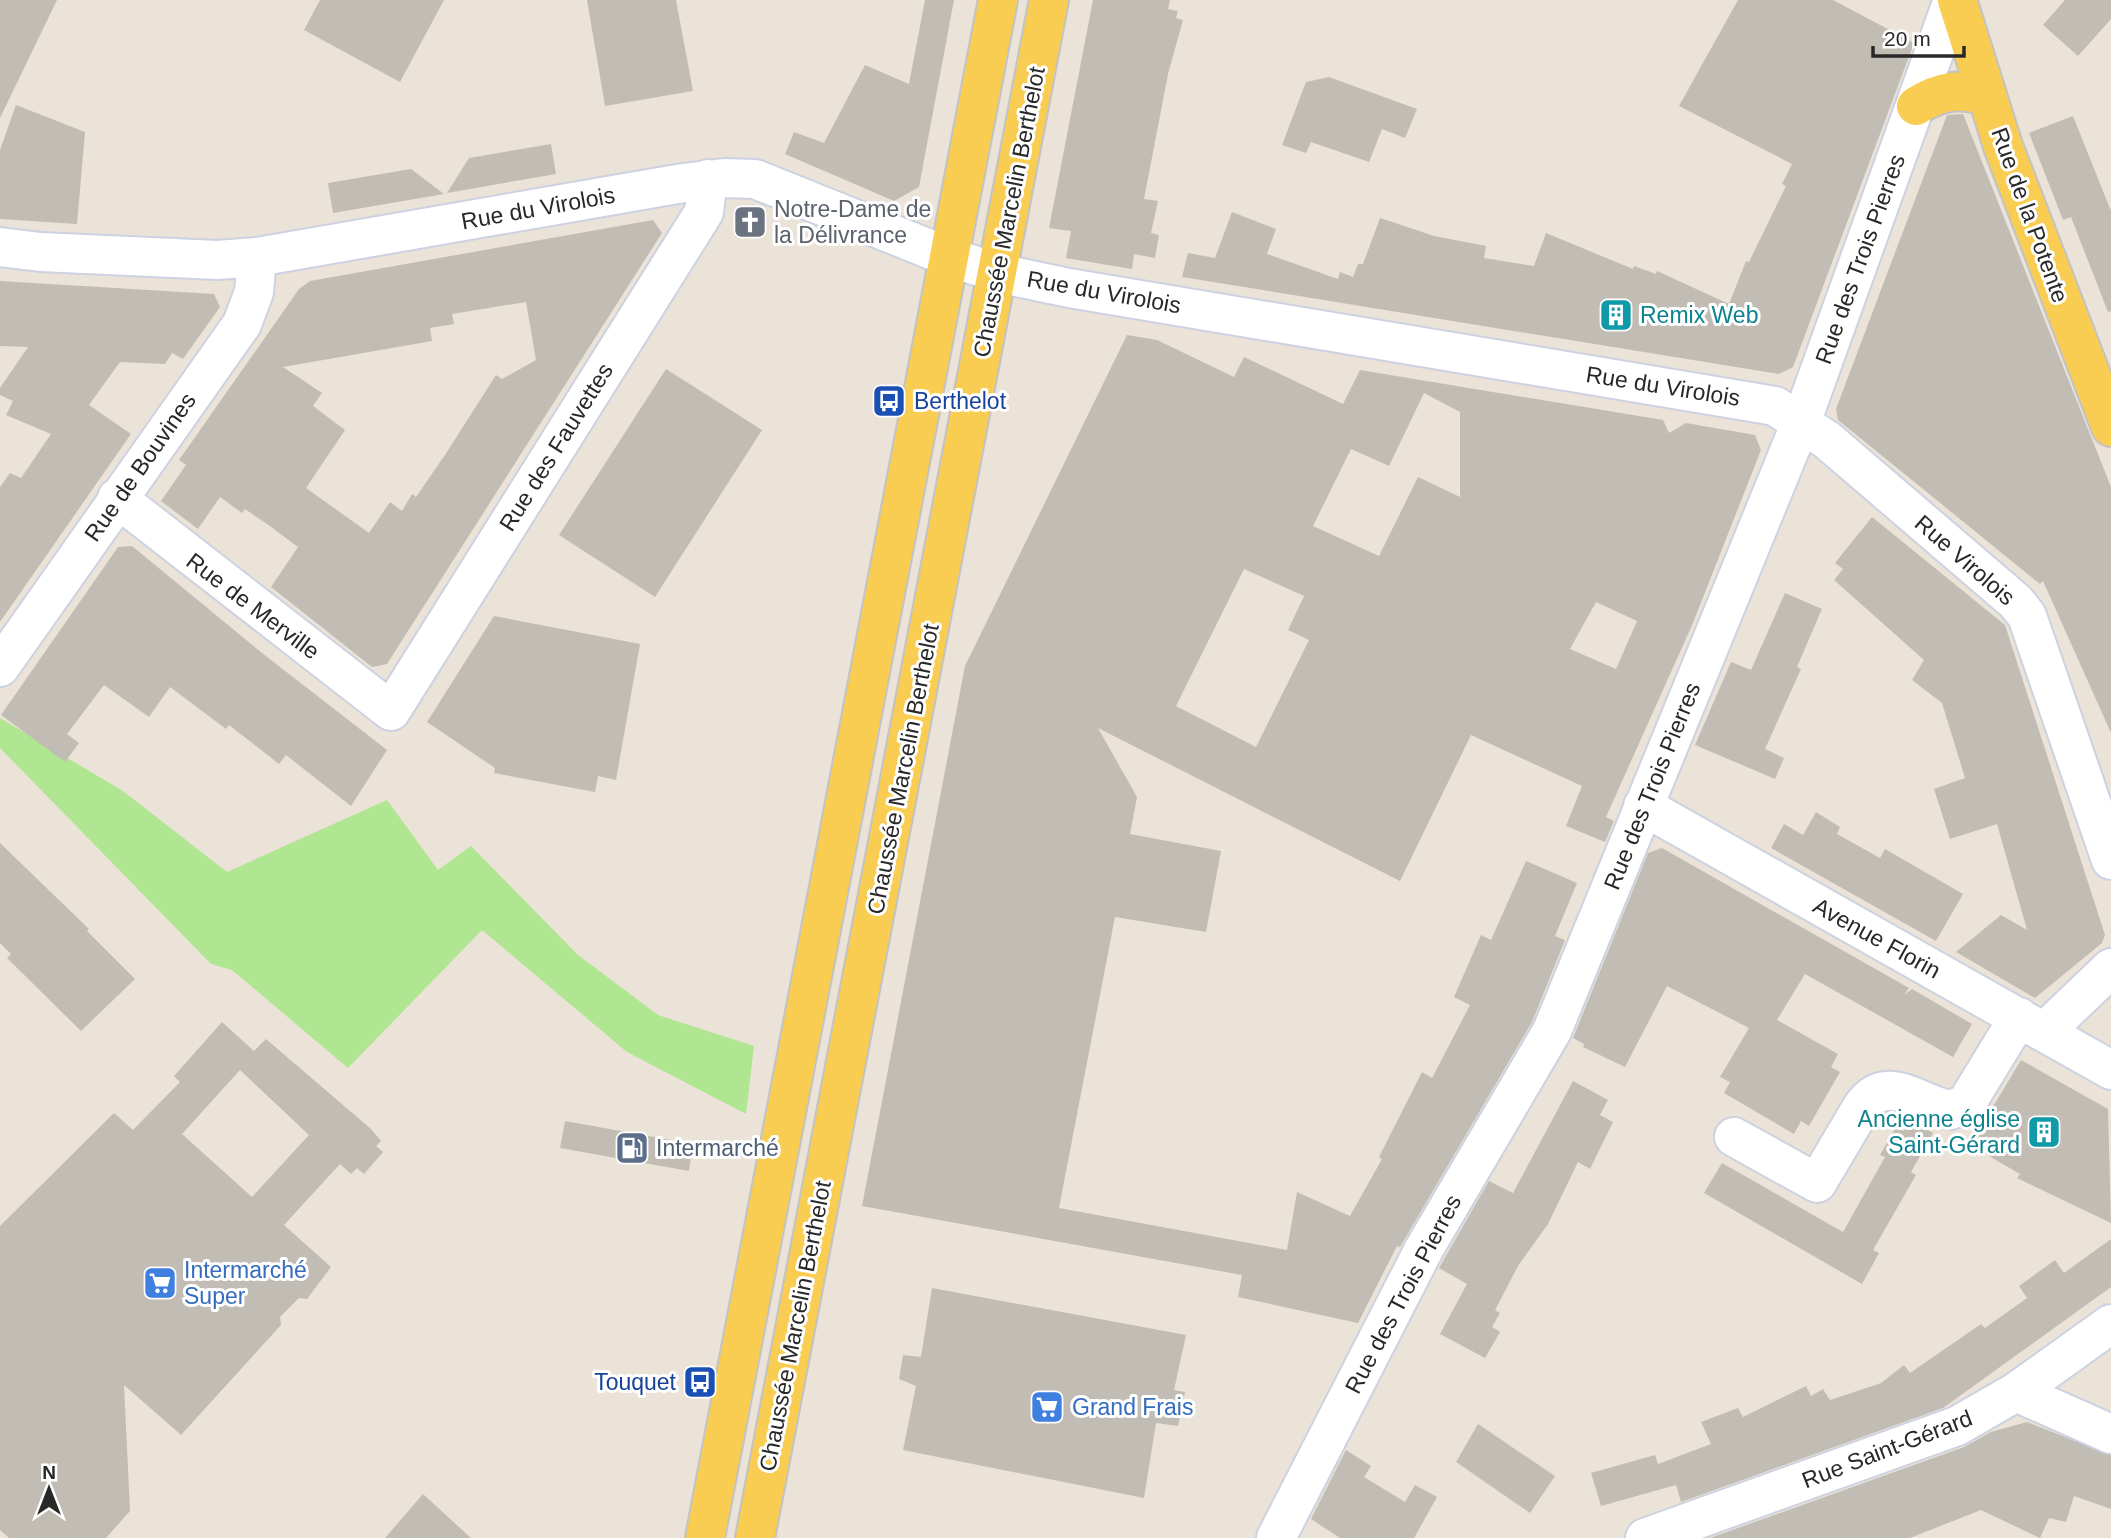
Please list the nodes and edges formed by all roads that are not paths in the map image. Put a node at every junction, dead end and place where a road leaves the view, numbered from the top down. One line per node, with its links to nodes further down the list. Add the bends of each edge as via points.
1 (998, 0): 9 (main road)
2 (1049, 0): 10 (main road, Chaussée Marcelin Berthelot)
3 (1955, 0): 4 (main road, Rue de la Potente); 5 (street, Rue des Trois Pierres)
4 (1987, 96): 5 (main road, via 1952,90); 12 (main road, Rue de la Potente)
5 (1916, 106): 11 (street, Rue des Trois Pierres)
6 (708, 179): 8 (street, Rue du Virolois); 9 (street, Rue du Virolois, via 740,177 773,184); 15 (street, Rue des Fauvettes, via 704,212)
7 (0, 247): 8 (street, Rue du Virolois, via 217,260)
8 (257, 257): 13 (street, Rue de Bouvines, via 254,292 242,324)
9 (948, 257): 10 (street, Rue du Virolois); 26 (main road)
10 (998, 273): 11 (street, Rue du Virolois, via 1762,402); 27 (main road, Chaussée Marcelin Berthelot)
11 (1801, 420): 16 (street, Rue des Trois Pierres); 17 (street, Rue Virolois, via 2027,616)
12 (2111, 428)
13 (117, 498): 14 (street, Rue de Bouvines); 15 (street, Rue de Merville)
14 (0, 667)
15 (391, 712)
16 (1643, 806): 19 (street, Avenue Florin); 25 (street, Rue des Trois Pierres, via 1552,1031 1423,1249)
17 (2111, 860)
18 (2111, 968): 19 (street)
19 (2031, 1024): 20 (street, Avenue Florin); 21 (street, via 1966,1104 1950,1110 1890,1090 1869,1097 1817,1183)
20 (2111, 1070)
21 (1734, 1137)
22 (2111, 1324): 23 (street, Rue Saint-Gérard)
23 (2016, 1392): 24 (street); 28 (street, Rue Saint-Gérard, via 1957,1426)
24 (2111, 1434)
25 (1285, 1535)
26 (705, 1538)
27 (755, 1538)
28 (1645, 1538)

